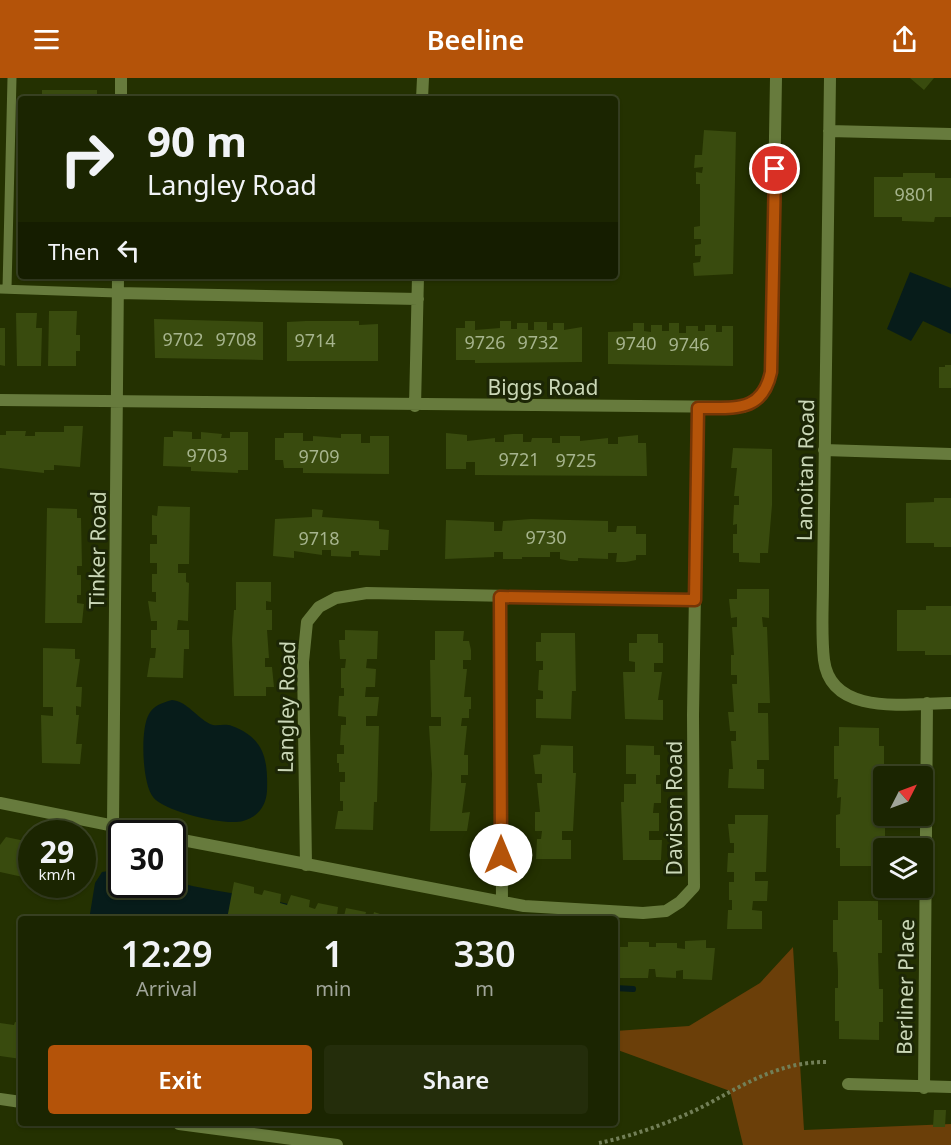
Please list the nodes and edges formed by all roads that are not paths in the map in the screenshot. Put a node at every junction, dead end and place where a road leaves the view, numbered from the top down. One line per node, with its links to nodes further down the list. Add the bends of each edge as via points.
1 (12, 78): 12 (lane)
2 (121, 78): 6 (street)
3 (423, 78): 7 (street)
4 (776, 78): 18 (street, Biggs Road, via 771,372 767,389 758,400 743,407)
5 (830, 78): 8 (street, Lanoitan Road)
6 (121, 96)
7 (422, 96)
8 (829, 131): 9 (street); 19 (street, Lanoitan Road)
9 (951, 134)
10 (118, 279): 13 (street, Tinker Road)
11 (418, 279): 14 (street)
12 (4, 289): 13 (lane)
13 (117, 293): 14 (street); 16 (street, Tinker Road)
14 (418, 299): 17 (street)
15 (0, 400): 16 (street, Biggs Road)
16 (118, 402): 17 (street, Biggs Road); 26 (street, Tinker Road)
17 (415, 406): 18 (street, Biggs Road)
18 (698, 408): 22 (street, Davison Road)
19 (824, 450): 20 (street); 23 (street, Lanoitan Road, via 824,662 830,679 839,690 864,702)
20 (951, 454)
21 (500, 597): 22 (street, Langley Road); 29 (street, Langley Road, via 366,593 336,598 319,607 307,622 303,662); 30 (street)
22 (695, 600): 30 (street, Davison Road, via 694,887 666,911 643,914)
23 (927, 703): 24 (street, Lanoitan Road); 33 (street, Berliner Place)
24 (951, 704)
25 (0, 803): 27 (street)
26 (113, 820)
27 (108, 824)
28 (186, 841): 29 (street, Davison Road)
29 (306, 865): 30 (street, Davison Road)
30 (502, 902)
31 (848, 1083): 33 (street, Berliner Place)
32 (951, 1087): 33 (street)
33 (924, 1088)
34 (0, 1099): 35 (street)
35 (18, 1102)
36 (194, 1126): 37 (street)
37 (337, 1145)

